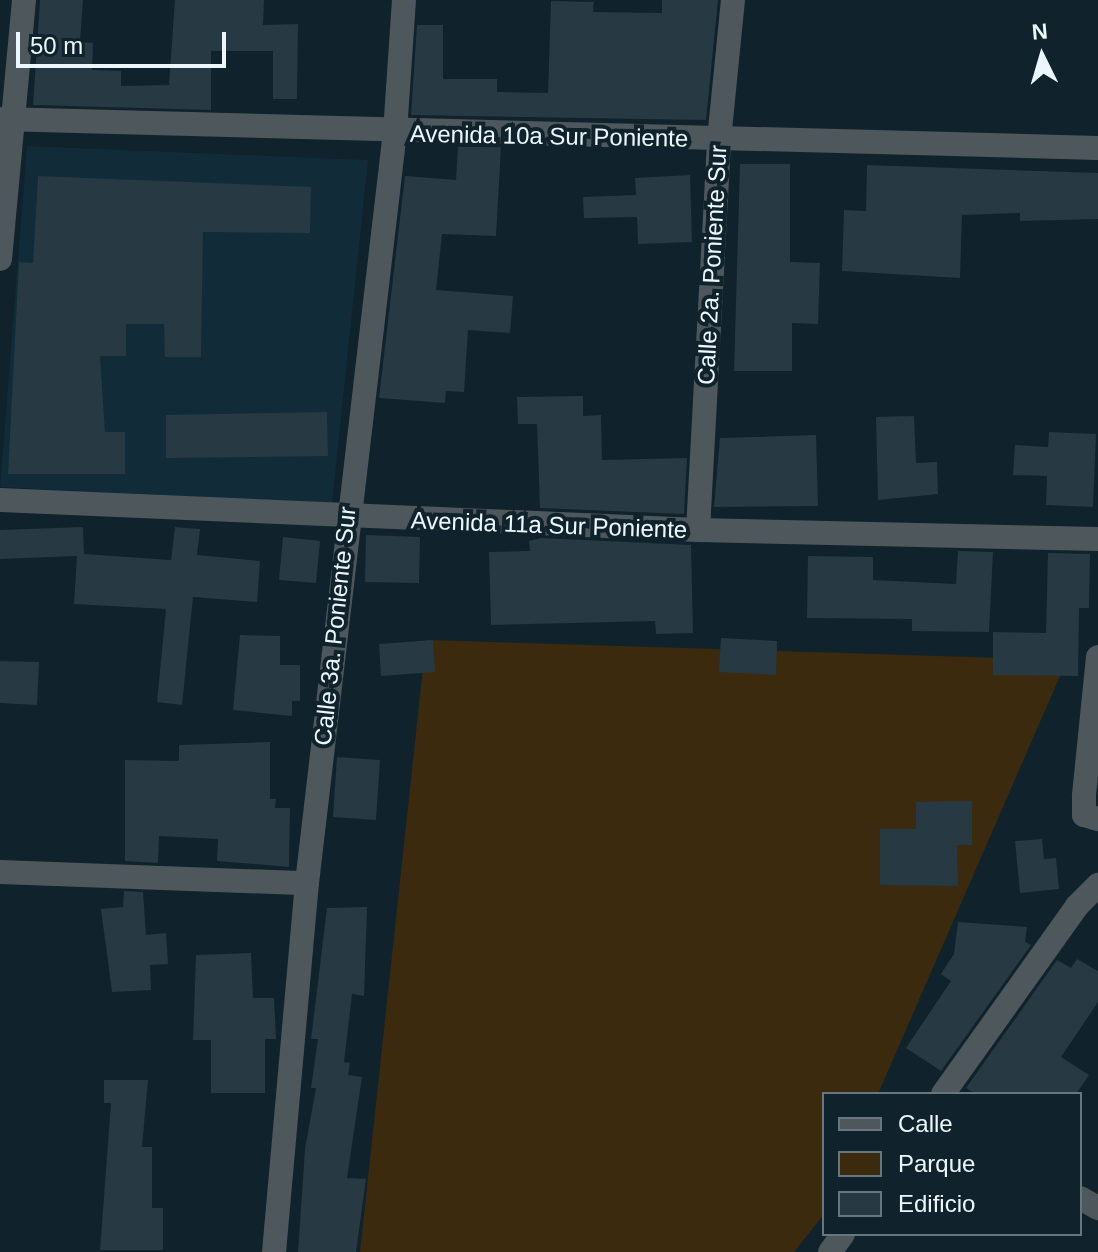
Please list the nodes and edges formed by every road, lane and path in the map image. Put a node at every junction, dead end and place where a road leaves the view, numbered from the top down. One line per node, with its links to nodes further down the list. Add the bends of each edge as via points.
1 (24, 0): 4 (street)
2 (404, 0): 5 (street, Calle 3a. Poniente Sur)
3 (733, 0): 6 (street, Calle 2a. Poniente Sur)
4 (7, 119): 5 (street, Avenida 10a Sur Poniente); 8 (street)
5 (395, 132): 6 (street, Avenida 10a Sur Poniente); 10 (street, Calle 3a. Poniente Sur)
6 (719, 140): 7 (street, Avenida 10a Sur Poniente); 11 (street, Calle 2a. Poniente Sur)
7 (1098, 148)
8 (0, 259)
9 (0, 500): 10 (street, Avenida 11a Sur Poniente)
10 (347, 517): 11 (street, Avenida 11a Sur Poniente); 16 (street, Calle 3a. Poniente Sur)
11 (698, 530): 12 (street, Avenida 11a Sur Poniente)
12 (1098, 539)
13 (1098, 657): 14 (street, via 1084,815)
14 (1098, 819)
15 (0, 872): 16 (street)
16 (307, 883): 19 (street, Calle 3a. Poniente Sur)
17 (1098, 885): 18 (street, via 1077,906)
18 (944, 1092)
19 (274, 1252)

